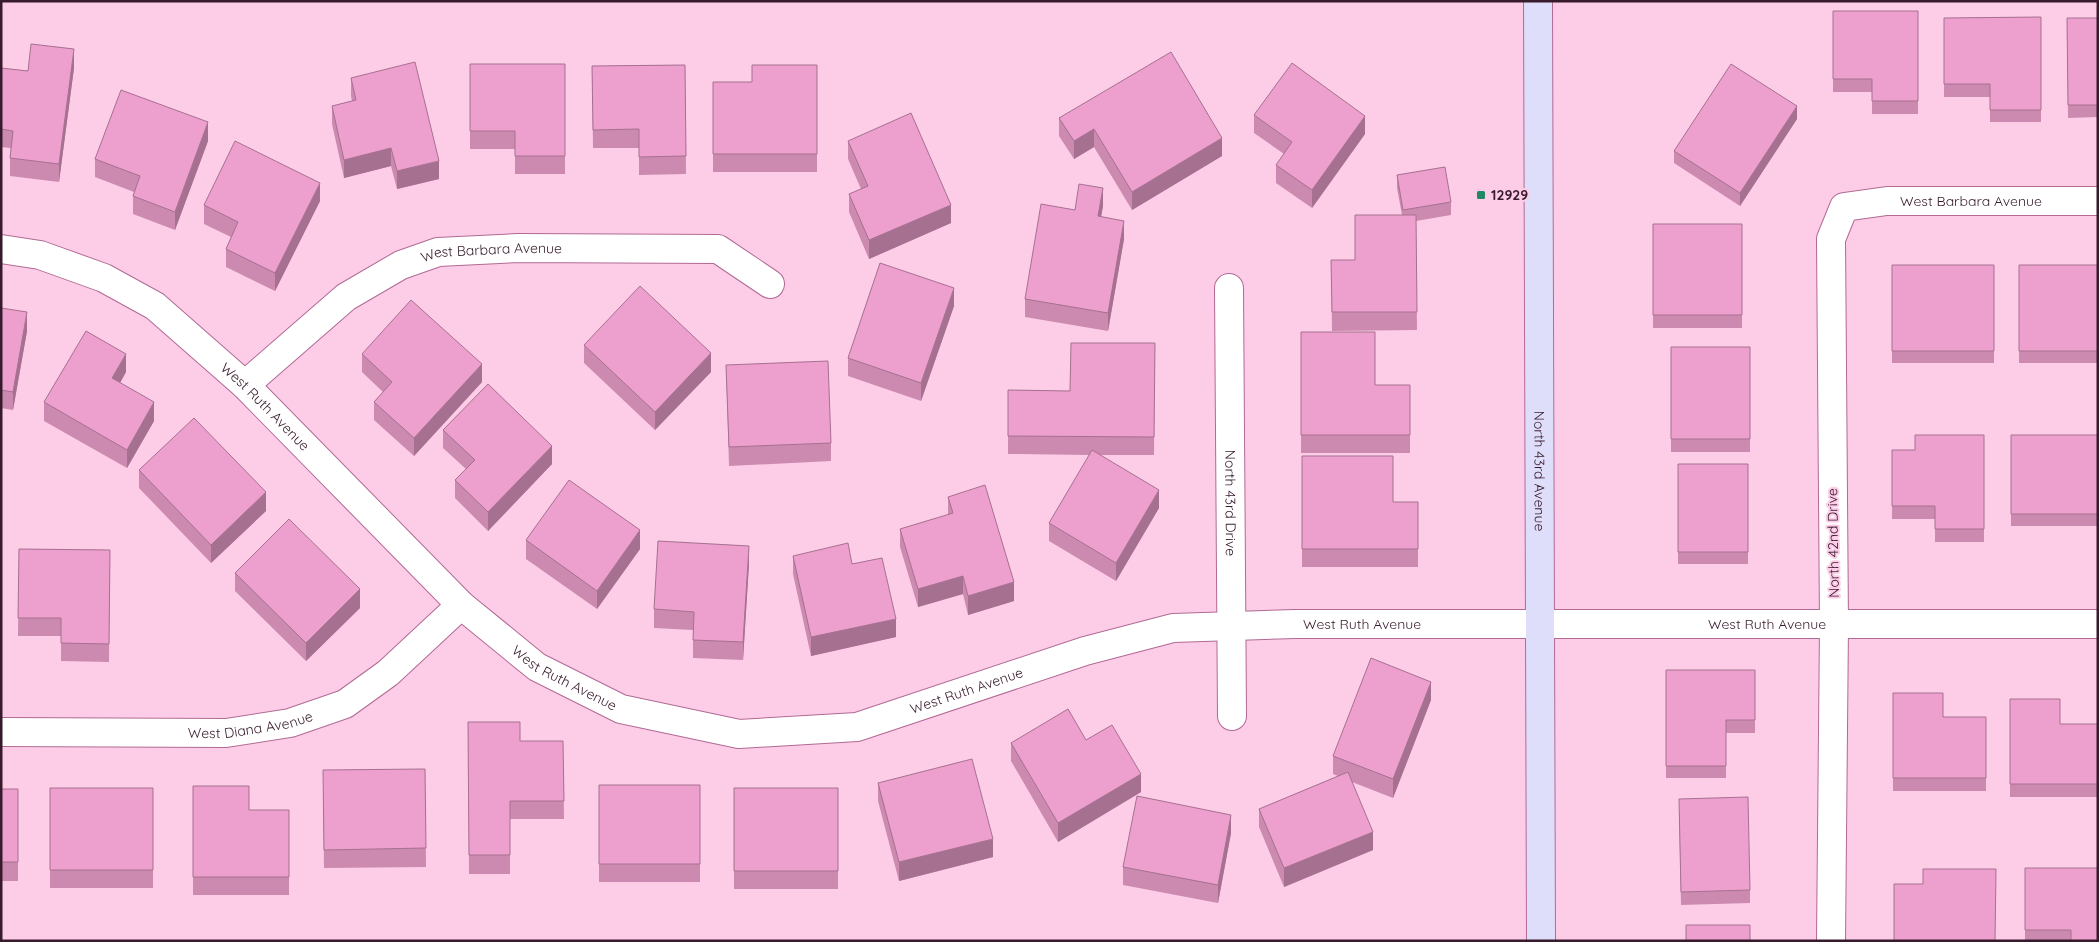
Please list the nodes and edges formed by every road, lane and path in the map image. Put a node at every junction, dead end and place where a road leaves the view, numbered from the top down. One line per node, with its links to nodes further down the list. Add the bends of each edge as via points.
1 (1538, 1): 10 (main road, North 43rd Avenue)
2 (2098, 201): 3 (street, West Barbara Avenue, via 1887,201)
3 (1844, 207): 11 (street, North 42nd Drive, via 1831,239)
4 (1, 249): 7 (street, West Ruth Avenue, via 40,255 104,278 155,306)
5 (770, 284): 7 (street, West Barbara Avenue, via 718,249 518,248 438,252 401,264 346,297)
6 (1229, 288): 12 (street, North 43rd Drive)
7 (245, 385): 8 (street, West Ruth Avenue)
8 (461, 605): 12 (street, West Ruth Avenue, via 537,667 621,709 739,734 857,727 1085,651 1174,628); 14 (street, West Diana Avenue, via 388,673 345,704 290,723 226,733)
9 (2098, 624): 11 (street, West Ruth Avenue)
10 (1539, 625): 11 (street, West Ruth Avenue); 12 (street, West Ruth Avenue); 15 (main road, North 43rd Avenue)
11 (1834, 625): 16 (street, North 42nd Drive)
12 (1232, 626): 13 (street, North 43rd Drive)
13 (1232, 716)
14 (1, 732)
15 (1541, 941)
16 (1831, 941)

